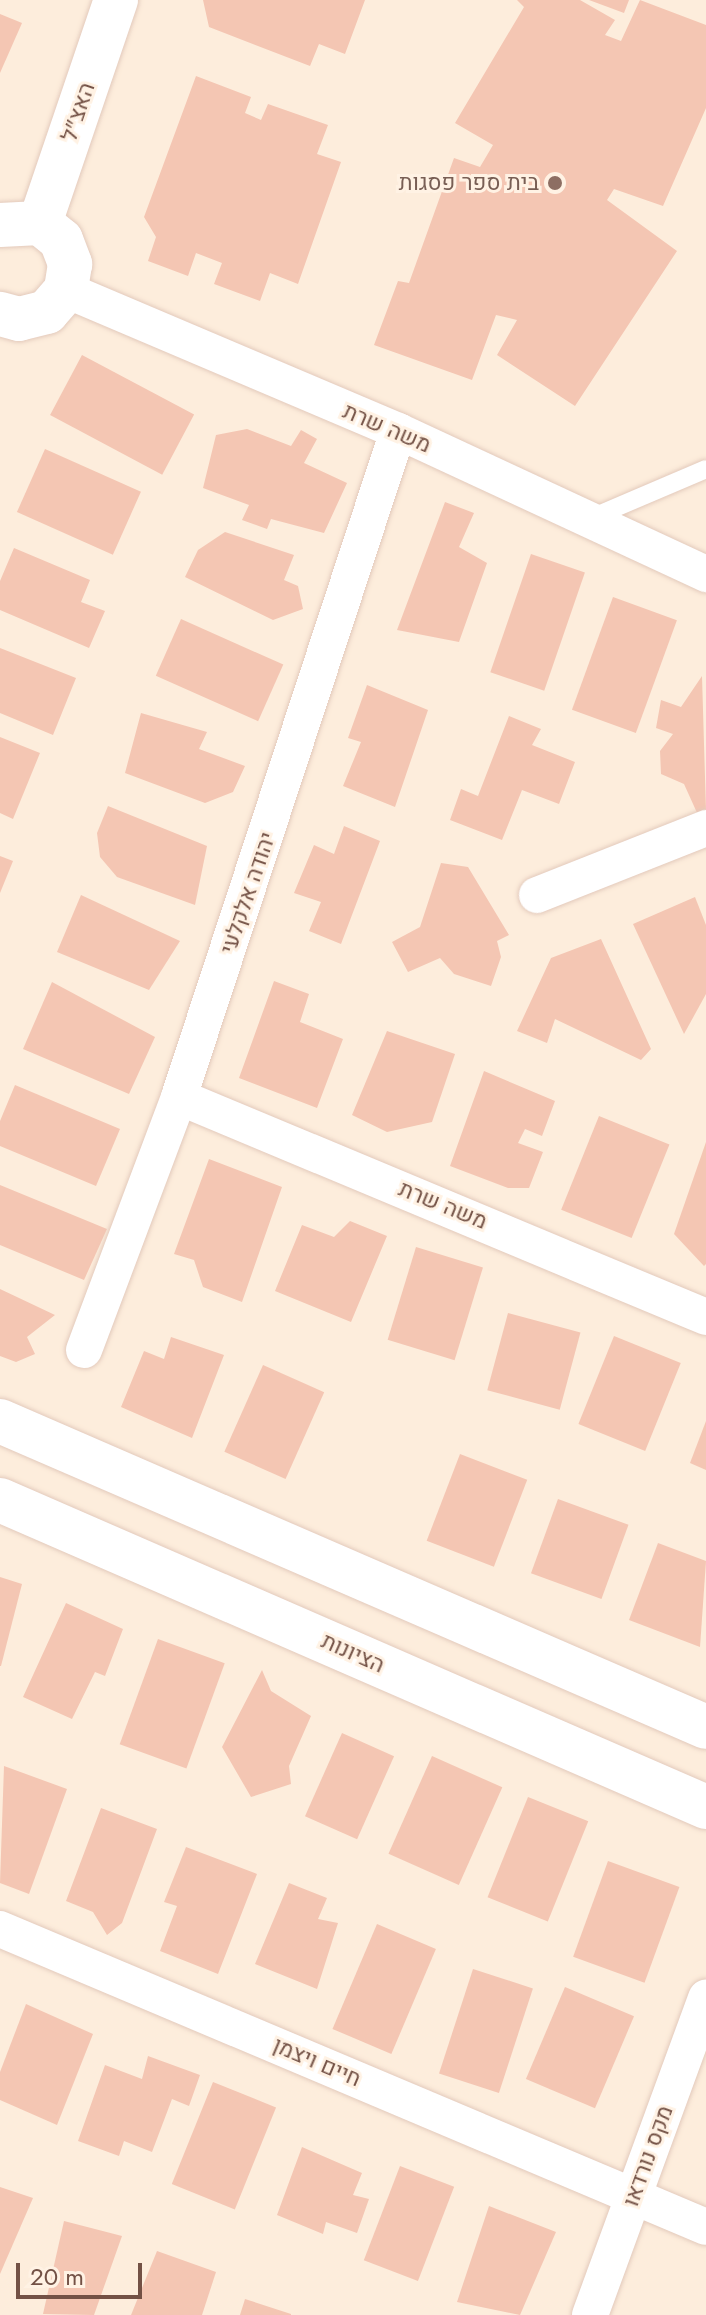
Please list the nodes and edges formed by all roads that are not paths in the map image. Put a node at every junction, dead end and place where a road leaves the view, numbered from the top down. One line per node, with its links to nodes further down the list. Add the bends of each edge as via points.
1 (116, 0): 2 (street, האצ"ל)
2 (20, 224): 3 (street, via 67,251)
3 (66, 290): 4 (street, via 33,317); 5 (street, משה שרת)
4 (2, 320)
5 (398, 431): 7 (street, משה שרת); 11 (street, יהודה אלקלעי)
6 (706, 469): 7 (lane)
7 (589, 519): 8 (street, משה שרת)
8 (706, 574)
9 (706, 828): 10 (street)
10 (537, 895)
11 (179, 1097): 12 (street, משה שרת); 13 (street, יהודה אלקלעי)
12 (706, 1317)
13 (84, 1350)
14 (0, 1421): 16 (street)
15 (0, 1500): 17 (street, הציונות)
16 (703, 1727)
17 (706, 1807)
18 (0, 1929): 20 (street, חיים ויצמן)
19 (706, 1998): 20 (street, מקס נורדאו)
20 (633, 2194): 21 (street, חיים ויצמן); 22 (street, מקס נורדאו)
21 (706, 2227)
22 (590, 2315)

